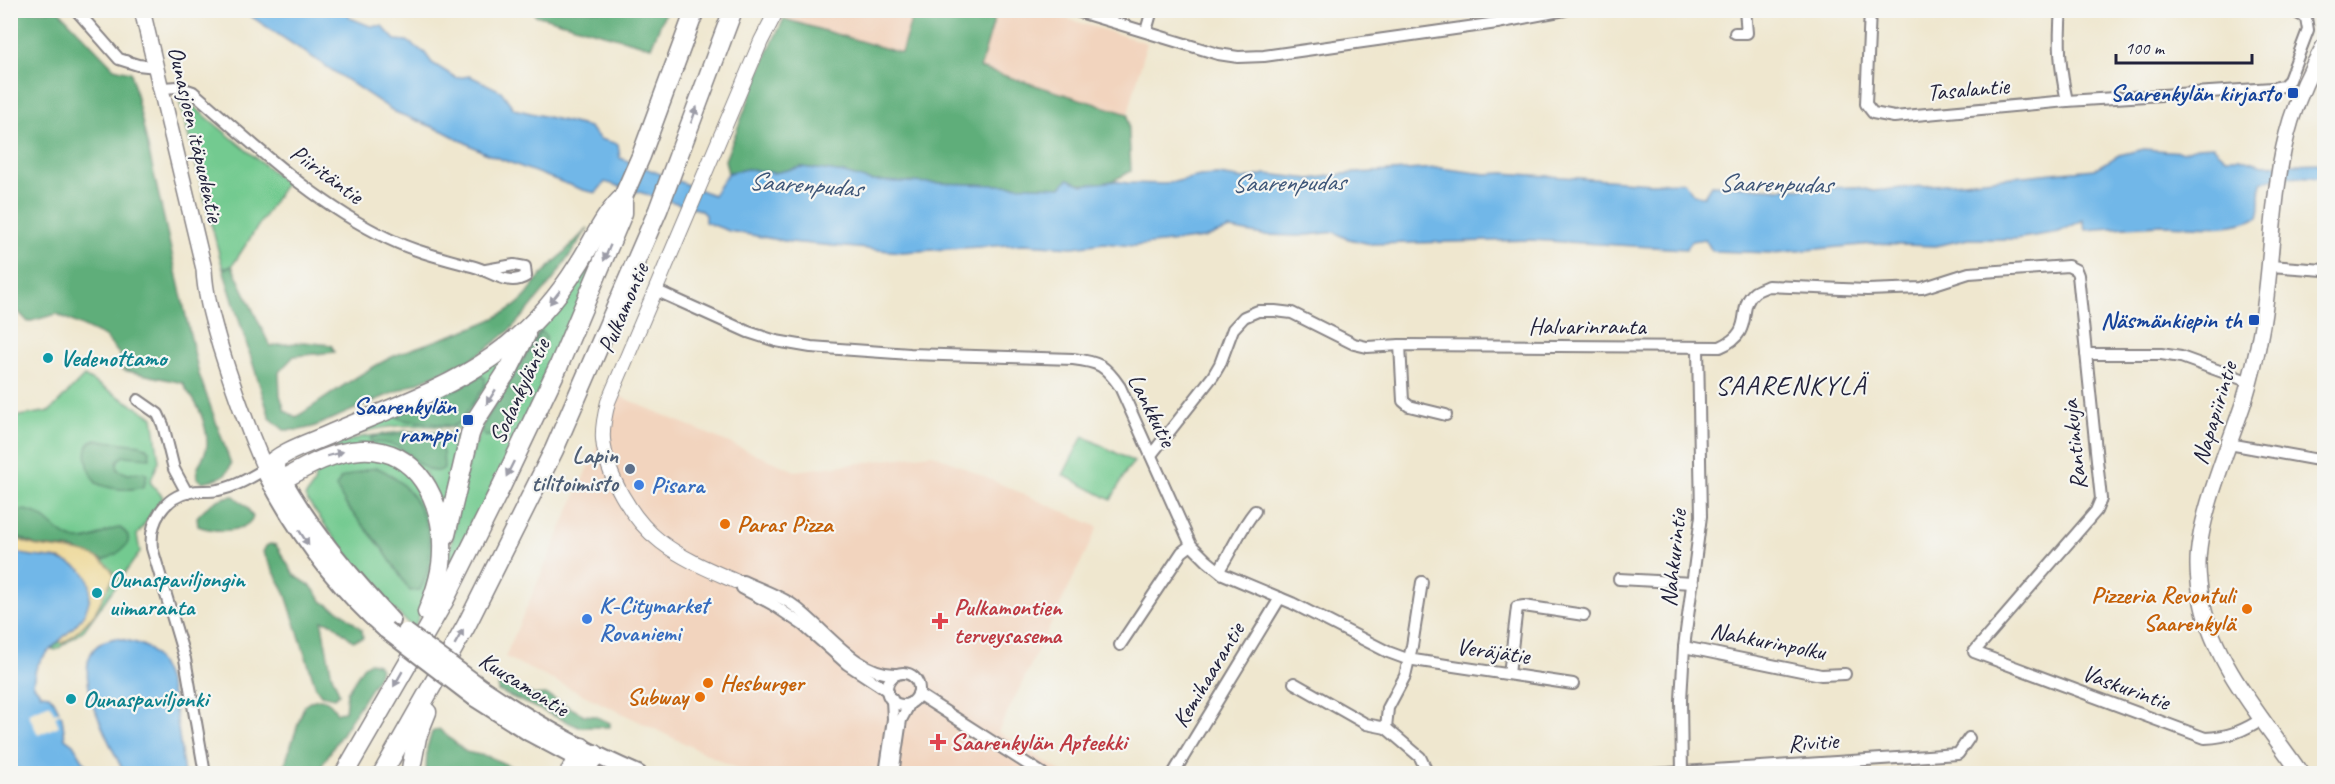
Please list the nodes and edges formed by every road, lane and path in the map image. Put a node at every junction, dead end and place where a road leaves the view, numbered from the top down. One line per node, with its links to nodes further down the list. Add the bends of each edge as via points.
1 (76, 10): 18 (street, via 119,59)
2 (142, 10): 18 (main road, Ounasjoen itäpuolentie)
3 (695, 10): 21 (highway, Sodankyläntie)
4 (733, 10): 60 (highway, one-way to 4, via 471,617 574,406 658,210)
5 (777, 10): 26 (street, Pulkamontie)
6 (1073, 10): 13 (street)
7 (1152, 10): 13 (street)
8 (1565, 10): 13 (street, via 1264,56 1218,54)
9 (1745, 10): 14 (street, via 1747,33)
10 (1870, 10): 20 (street, Tasalantie, via 1865,93 1872,113 1894,117)
11 (2061, 10): 20 (street, via 2058,44)
12 (2292, 10): 16 (street, Tasalantie, via 2306,18 2308,30)
13 (1146, 31)
14 (1735, 33)
15 (2325, 46): 17 (main road, Napapiirintie)
16 (2300, 55): 17 (street); 20 (street, Tasalantie, via 2289,80 2273,88)
17 (2316, 61): 23 (main road, Napapiirintie, via 2291,120 2277,195)
18 (156, 67): 19 (main road, Ounasjoen itäpuolentie)
19 (162, 88): 24 (street, Piiritäntie, via 178,87 192,92 282,169 356,221 413,249); 37 (main road, Ounasjoen itäpuolentie, via 204,269 244,398)
20 (2067, 101)
21 (623, 198): 27 (highway, one-way to 27, via 610,210 566,284); 50 (highway, Sodankyläntie, one-way to 50, via 623,213 559,365 466,558)
22 (2068, 266): 29 (street, Halvarinranta, via 1969,273 1922,288 1768,286 1749,300 1740,334 1733,342 1720,347); 30 (street, Rantinkuja, via 2078,275)
23 (2270, 266): 25 (street); 31 (main road, Napapiirintie)
24 (486, 270)
25 (2325, 270)
26 (655, 290): 35 (street, Lankkutie, via 748,332 811,347 1091,361 1108,370 1120,387); 44 (street, Pulkamontie, via 608,402 605,452 626,499 654,537 677,553)
27 (530, 328): 37 (highway, via 465,374); 41 (highway, one-way to 41, via 475,421)
28 (1400, 345): 29 (street, Halvarinranta); 33 (street, via 1403,401); 35 (street, Halvarinranta, via 1354,344 1292,313 1258,312 1244,317 1233,329 1213,376)
29 (1698, 347): 46 (street, Nahkurintie, via 1701,516)
30 (2086, 354): 31 (street, via 2181,357); 53 (street, Rantinkuja, via 2101,499 2096,511)
31 (2250, 382): 34 (main road, Napapiirintie)
32 (138, 400): 38 (street, via 158,414 174,469)
33 (1446, 415)
34 (2229, 444): 36 (street); 64 (main road, Napapiirintie, via 2202,534 2198,566 2211,635 2232,675)
35 (1151, 455): 40 (street, Lankkutie)
36 (2325, 461)
37 (273, 473): 38 (street, via 218,490); 41 (highway, one-way to 41, via 342,452 364,450 391,455 413,468 431,491 441,521); 49 (main road, Ounasjoen itäpuolentie, via 317,558 344,590)
38 (187, 493): 70 (street, via 175,496 163,507 151,538 185,659)
39 (1255, 511): 42 (street)
40 (1191, 545): 42 (street, Lankkutie); 51 (street, via 1182,552)
41 (442, 549): 50 (highway, via 438,580 426,614)
42 (1219, 570): 47 (street, Lankkutie)
43 (1619, 579): 46 (street)
44 (735, 581): 55 (street, Pulkamontie, via 743,581 789,603 867,667 887,675); 62 (street, Pulkamontie, via 803,625)
45 (1422, 582): 54 (street)
46 (1693, 583): 52 (street, Nahkurintie)
47 (1280, 598): 54 (street, Lankkutie); 78 (street, Kemihaarantie)
48 (1584, 615): 56 (street, via 1517,607)
49 (389, 625): 67 (main road, Kuusamontie, bridge, via 479,693)
50 (427, 628): 71 (highway, Sodankyläntie, one-way to 71)
51 (1120, 645)
52 (1684, 647): 57 (street, Nahkurinpolku, via 1821,675); 69 (street, Nahkurintie)
53 (1974, 652): 64 (street, Vaskurintie, via 2205,738 2228,737)
54 (1407, 659): 56 (street, Veräjätie); 65 (street, via 1405,676 1388,708)
55 (897, 674): 61 (street, via 905,673 916,679); 62 (street, via 890,681)
56 (1509, 674): 59 (street, Veräjätie)
57 (1845, 674)
58 (1294, 683): 65 (street, via 1366,724)
59 (1573, 684)
60 (430, 688): 68 (highway, via 432,701 417,737); 72 (highway)
61 (918, 694): 63 (street); 77 (street)
62 (890, 695): 63 (street, via 900,704); 75 (street, via 893,719)
63 (910, 703): 76 (street, via 901,720)
64 (2263, 718): 81 (main road, Napapiirintie)
65 (1386, 728): 79 (street, via 1420,758)
66 (1968, 738): 69 (street, Rivitie, via 1958,754)
67 (582, 762): 73 (main road, Kuusamontie); 74 (main road, Kuusamontie)
68 (411, 772)
69 (1682, 772): 80 (street, Rivitie)
70 (205, 774)
71 (344, 774)
72 (382, 774)
73 (609, 774)
74 (638, 774)
75 (885, 774)
76 (893, 774)
77 (1043, 774)
78 (1173, 774)
79 (1428, 774)
80 (1652, 774)
81 (2301, 774)

